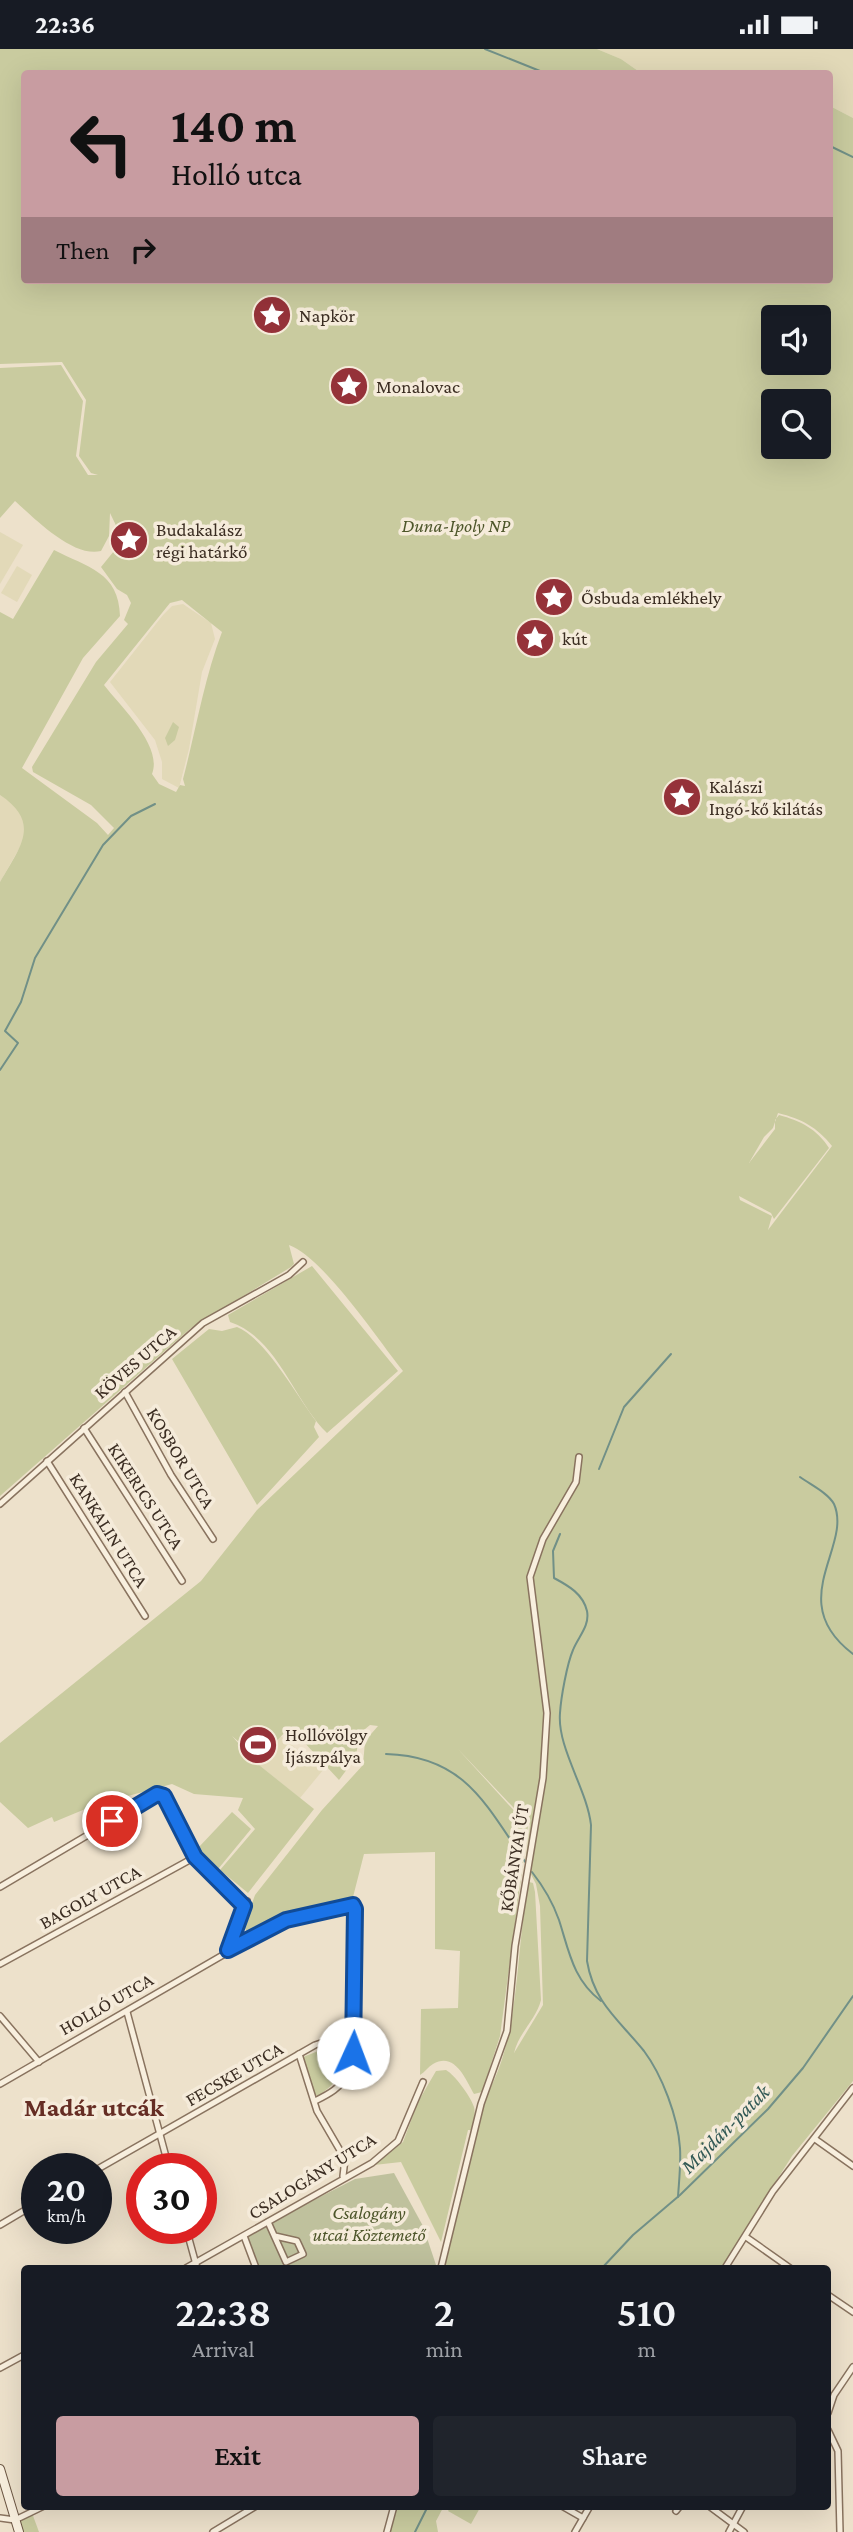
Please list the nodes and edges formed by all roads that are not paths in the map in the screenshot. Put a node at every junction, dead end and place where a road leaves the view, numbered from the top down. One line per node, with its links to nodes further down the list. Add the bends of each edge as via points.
1 (303, 1262): 2 (street, KÖVES UTCA, via 289,1275 203,1323)
2 (125, 1392): 3 (street, KÖVES UTCA); 7 (street, KOSBOR UTCA)
3 (84, 1428): 5 (street, KÖVES UTCA); 8 (street, KIKERICS UTCA)
4 (579, 1457): 39 (street, KŐBÁNYAI ÚT, via 576,1482 543,1539 530,1577 547,1713 543,1778 506,2031 481,2104)
5 (47, 1461): 6 (street, KÖVES UTCA); 9 (street, KANKALIN UTCA)
6 (0, 1504)
7 (213, 1539)
8 (182, 1581)
9 (145, 1616)
10 (195, 1857): 11 (street, via 164,1796 157,1794); 12 (street, via 246,1903); 13 (street, BAGOLY UTCA)
11 (0, 1887)
12 (228, 1950): 14 (street, HOLLÓ UTCA); 16 (street, HOLLÓ UTCA, via 286,1920 349,1905 355,1909)
13 (0, 1964)
14 (127, 2012): 18 (street, HOLLÓ UTCA); 24 (street)
15 (0, 2016): 18 (street)
16 (354, 2032): 17 (street, FECSKE UTCA); 23 (street, via 347,2075 333,2092)
17 (299, 2054): 23 (street); 24 (street, FECSKE UTCA)
18 (38, 2062): 20 (street, HOLLÓ UTCA)
19 (0, 2073): 20 (street)
20 (3, 2082)
21 (423, 2082): 29 (street, CSALOGÁNY UTCA, via 398,2141 372,2163)
22 (853, 2088): 25 (street)
23 (315, 2101): 29 (street, via 345,2159)
24 (160, 2136): 26 (street); 27 (street, FECSKE UTCA)
25 (815, 2139): 28 (street); 35 (street, via 780,2182)
26 (165, 2153)
27 (112, 2162)
28 (853, 2166)
29 (343, 2177): 31 (street, CSALOGÁNY UTCA)
30 (21, 2213): 32 (street)
31 (268, 2222): 33 (street, CSALOGÁNY UTCA); 34 (street)
32 (0, 2225)
33 (244, 2237): 37 (street, CSALOGÁNY UTCA); 38 (street)
34 (275, 2237): 34 (street, via 286,2262 303,2253 297,2241)
35 (747, 2237): 40 (street); 41 (street)
36 (191, 2244): 37 (street)
37 (197, 2265)
38 (255, 2265)
39 (442, 2265)
40 (727, 2265)
41 (786, 2265)
42 (831, 2297): 43 (street)
43 (853, 2312)
44 (21, 2357): 46 (street)
45 (853, 2367): 47 (street)
46 (0, 2368)
47 (831, 2393)
48 (831, 2437): 67 (street, via 838,2451)
49 (0, 2469): 59 (main road)
50 (36, 2510): 59 (street)
51 (250, 2510): 62 (street)
52 (393, 2510): 63 (street)
53 (569, 2510): 58 (street)
54 (588, 2510): 58 (street)
55 (715, 2510): 60 (street)
56 (741, 2510): 60 (street)
57 (0, 2518): 59 (street)
58 (583, 2518): 64 (street)
59 (15, 2520): 61 (main road)
60 (734, 2524): 65 (street); 66 (street)
61 (19, 2532)
62 (214, 2532)
63 (387, 2532)
64 (575, 2532)
65 (729, 2532)
66 (744, 2532)
67 (840, 2532)

